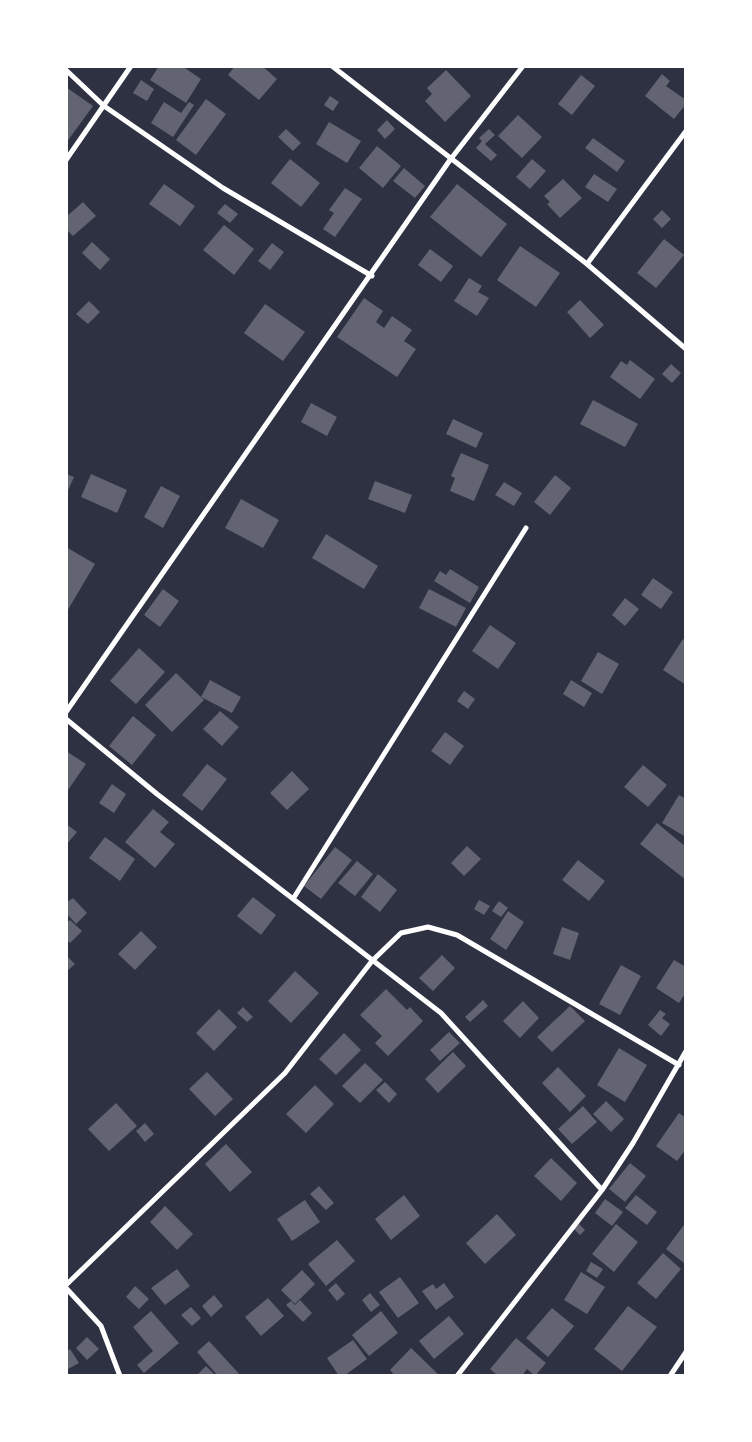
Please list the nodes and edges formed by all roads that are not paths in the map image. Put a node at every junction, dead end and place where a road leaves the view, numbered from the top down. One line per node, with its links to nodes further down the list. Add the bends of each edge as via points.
1 (130, 66): 5 (street)
2 (332, 66): 8 (street)
3 (523, 66): 8 (street)
4 (66, 70): 5 (street)
5 (104, 106): 7 (street); 10 (street, via 223,188)
6 (686, 131): 9 (street)
7 (66, 160)
8 (450, 160): 9 (street); 10 (street)
9 (587, 264): 11 (street)
10 (372, 276): 13 (street)
11 (686, 349)
12 (526, 528): 15 (street)
13 (66, 712)
14 (66, 720): 15 (street)
15 (293, 899): 16 (street)
16 (372, 961): 18 (street, via 401,933 428,926 458,935); 19 (street, via 441,1013); 20 (street, via 284,1073)
17 (686, 1051): 18 (street)
18 (679, 1065): 19 (street)
19 (602, 1190): 23 (street)
20 (66, 1287): 22 (street, via 101,1326)
21 (686, 1352): 24 (street)
22 (120, 1376)
23 (457, 1376)
24 (670, 1376)

